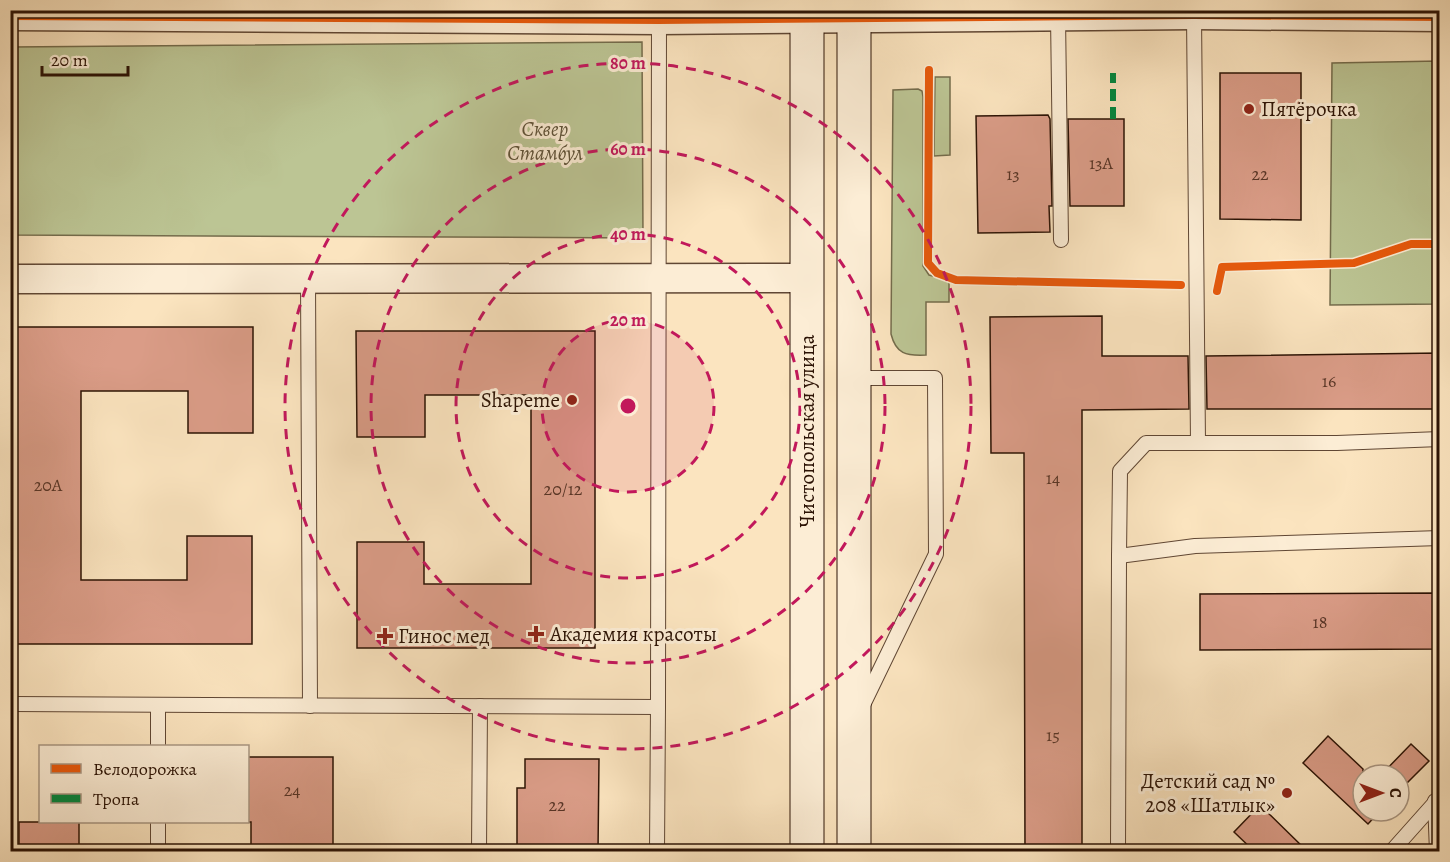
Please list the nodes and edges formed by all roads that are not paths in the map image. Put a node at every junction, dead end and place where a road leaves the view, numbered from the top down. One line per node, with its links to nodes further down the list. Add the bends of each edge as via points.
1 (1404, 13): 7 (street); 10 (street)
2 (1138, 14): 7 (street); 9 (street)
3 (250, 15): 4 (street); 8 (street)
4 (659, 15): 5 (street); 12 (lane)
5 (806, 15): 6 (street); 13 (main road, Чистопольская улица)
6 (854, 15): 9 (street); 16 (main road)
7 (1194, 15): 18 (lane)
8 (10, 16)
9 (1058, 16): 11 (lane)
10 (1440, 17)
11 (1061, 240)
12 (660, 277): 13 (street); 15 (street); 25 (lane)
13 (807, 278): 33 (main road, Чистопольская улица)
14 (10, 279): 15 (street)
15 (308, 279): 23 (lane)
16 (854, 378): 26 (main road); 26 (lane, via 935,378 936,554)
17 (1440, 440): 18 (lane)
18 (1198, 443): 20 (lane, via 1146,443 1120,471)
19 (1440, 538): 20 (lane, via 1195,546)
20 (1119, 556): 35 (lane)
21 (10, 704): 22 (lane)
22 (158, 705): 23 (lane); 27 (lane)
23 (310, 706): 24 (lane)
24 (480, 706): 25 (lane); 31 (lane)
25 (658, 707): 32 (lane)
26 (854, 725): 34 (main road)
27 (158, 745)
28 (1437, 799): 36 (lane); 37 (lane)
29 (158, 823): 30 (lane)
30 (158, 852)
31 (479, 852)
32 (657, 852)
33 (807, 852)
34 (854, 852)
35 (1118, 852)
36 (1391, 852)
37 (1437, 852)

